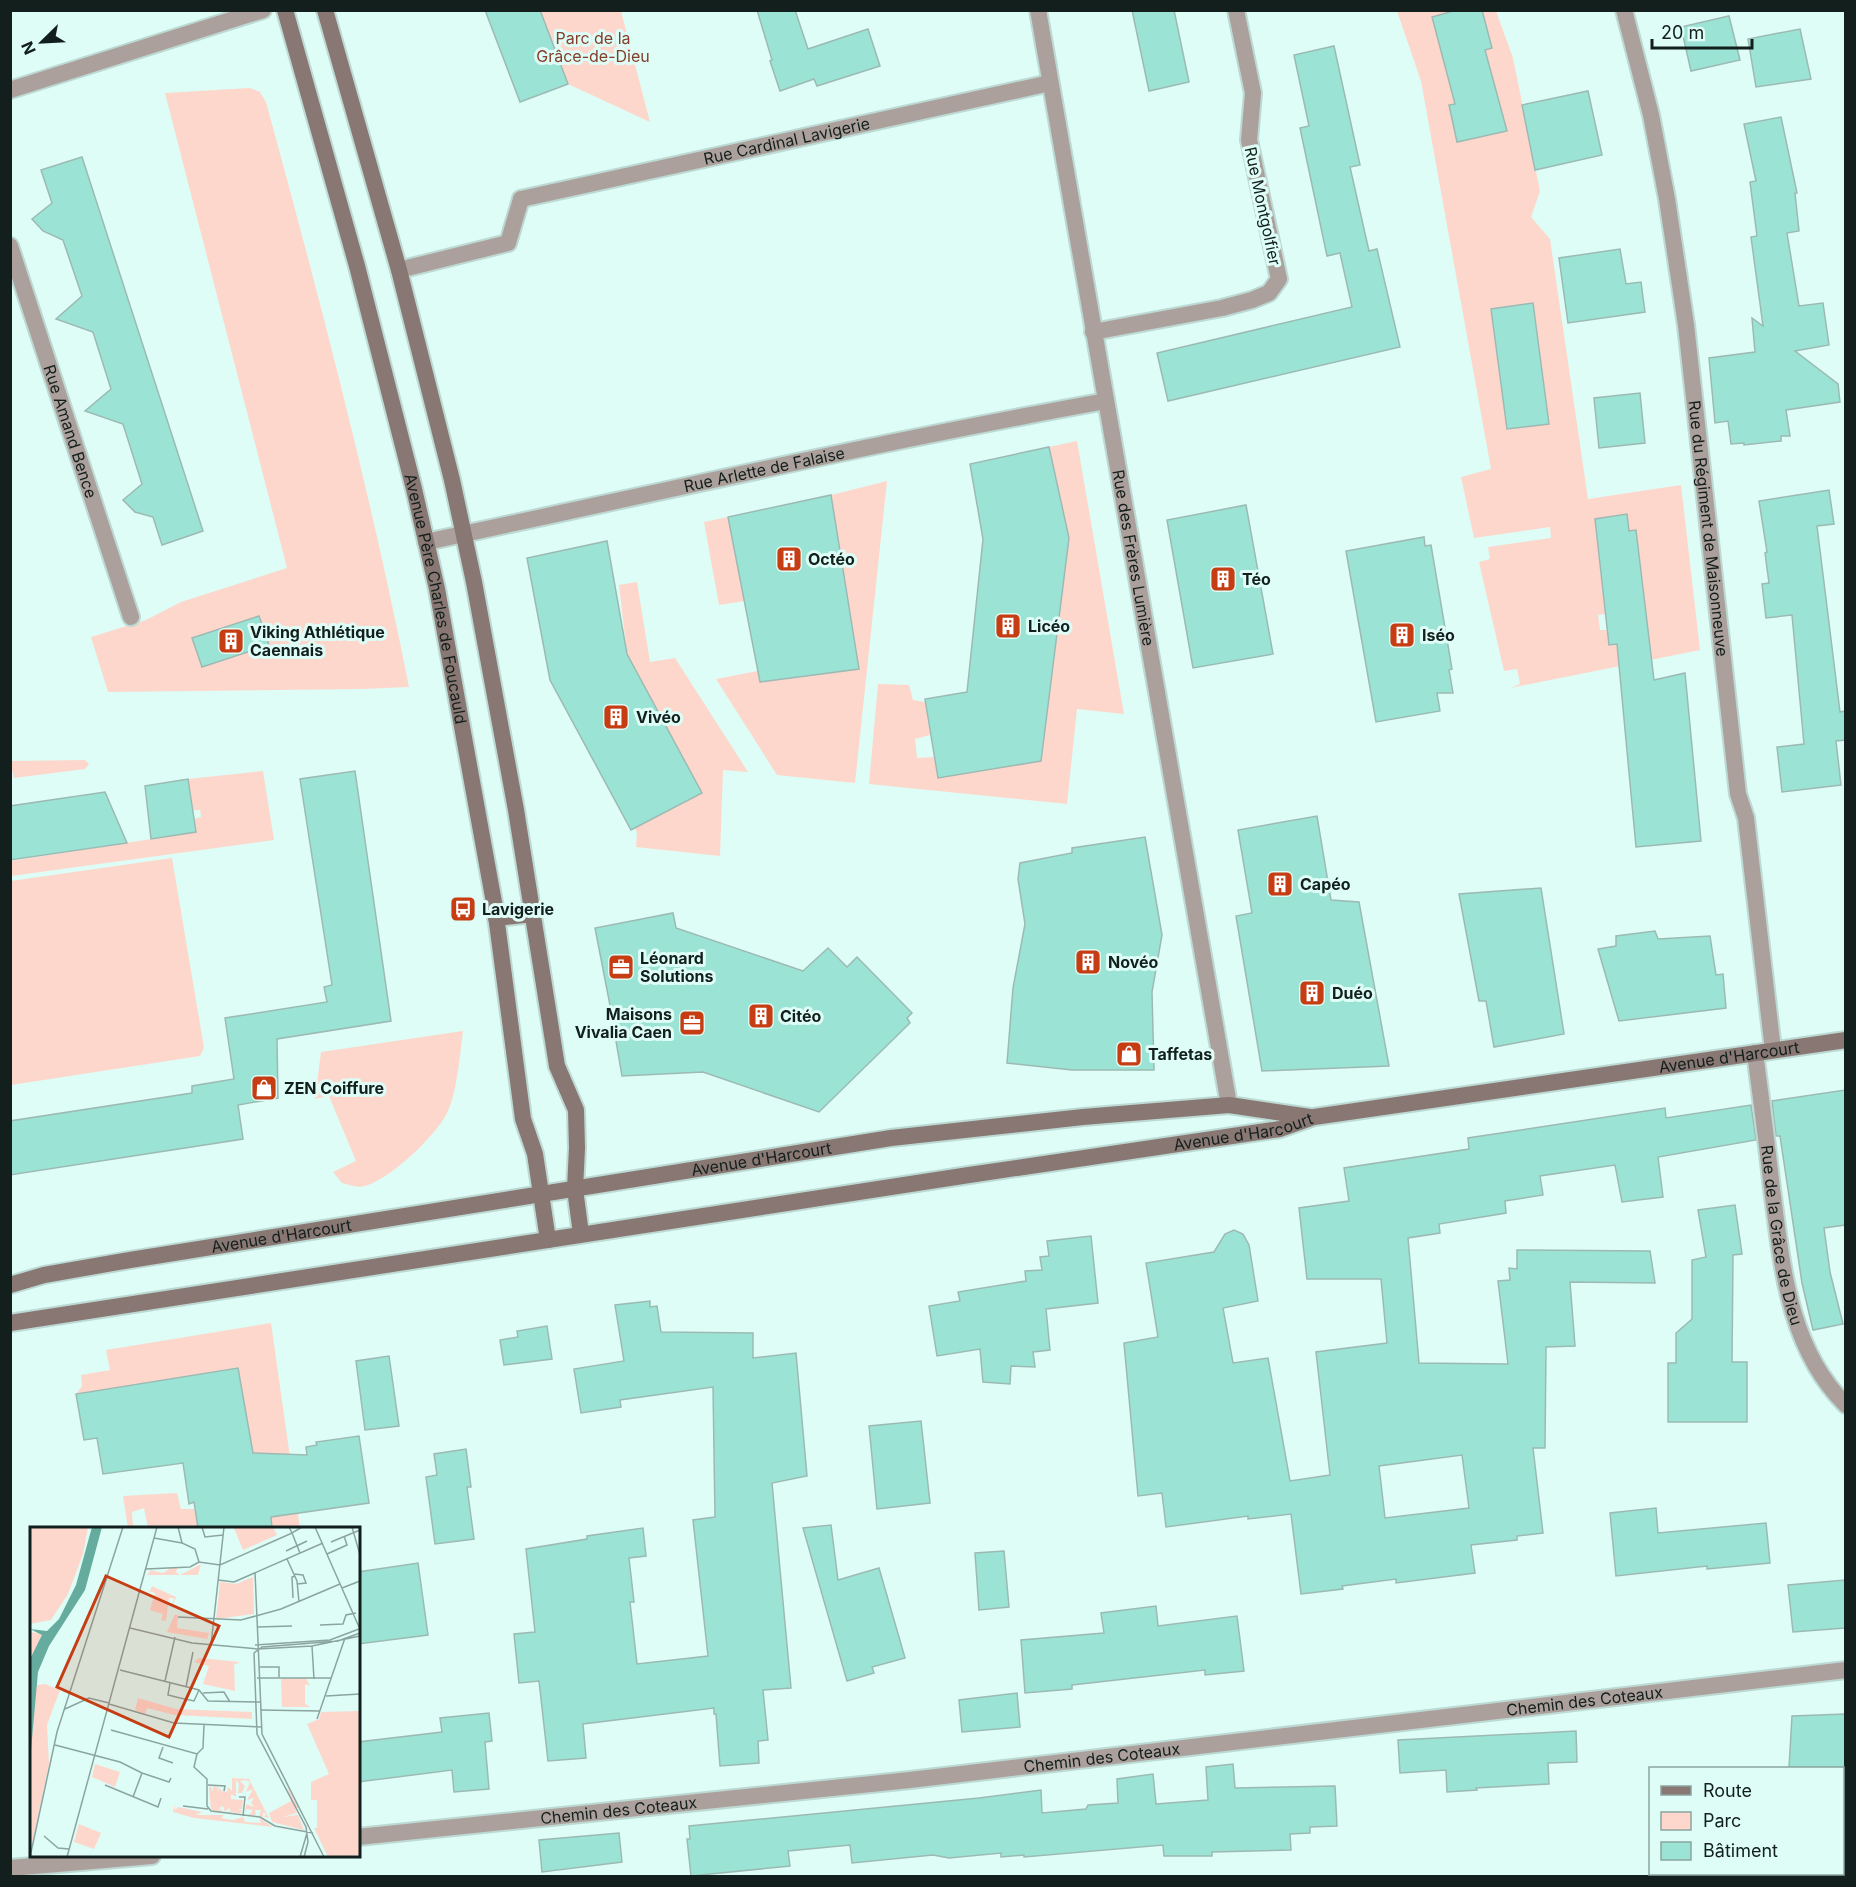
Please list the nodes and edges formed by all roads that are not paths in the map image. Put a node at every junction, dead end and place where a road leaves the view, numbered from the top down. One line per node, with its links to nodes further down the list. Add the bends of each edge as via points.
1 (263, 10): 8 (street)
2 (285, 10): 14 (main road, Avenue Père Charles de Foucauld, via 357,266)
3 (325, 10): 10 (main road)
4 (1038, 10): 7 (street, Rue des Frères Lumière)
5 (1236, 10): 11 (street, Rue Montgolfier, via 1253,93 1249,140 1279,279 1269,293 1252,300)
6 (1624, 10): 19 (street, Rue du Régiment de Maisonneuve, via 1651,115 1684,313 1738,794 1746,818)
7 (1050, 83): 10 (street, Rue Cardinal Lavigerie, via 521,199 508,243); 11 (street, Rue des Frères Lumière)
8 (10, 90)
9 (10, 246): 15 (street, Rue Amand Bence)
10 (399, 270): 13 (main road)
11 (1094, 332): 12 (street, Rue des Frères Lumière)
12 (1106, 401): 13 (street, Rue Arlette de Falaise, via 921,435); 21 (street, Rue des Frères Lumière)
13 (464, 534): 14 (street, Rue Arlette de Falaise); 16 (main road, via 493,672)
14 (426, 542): 17 (main road, Avenue Père Charles de Foucauld)
15 (131, 617)
16 (532, 914): 17 (main road); 23 (main road, via 557,1066 576,1110)
17 (496, 918): 24 (main road, Avenue Père Charles de Foucauld, via 523,1119 535,1154)
18 (1845, 1040): 19 (main road, Avenue d'Harcourt)
19 (1773, 1050): 20 (main road, Avenue d'Harcourt)
20 (1755, 1053): 22 (main road, Avenue d'Harcourt); 29 (street, Rue de la Grâce de Dieu, via 1788,1297 1802,1341)
21 (1229, 1105): 22 (main road, Avenue d'Harcourt); 23 (main road, Avenue d'Harcourt, via 891,1138)
22 (1314, 1118): 25 (main road, Avenue d'Harcourt, via 1280,1129)
23 (575, 1189): 24 (main road, Avenue d'Harcourt); 25 (main road)
24 (541, 1194): 26 (main road, Avenue Père Charles de Foucauld); 27 (main road, Avenue d'Harcourt, via 44,1275)
25 (581, 1234): 26 (main road, Avenue d'Harcourt)
26 (548, 1240): 28 (main road, Avenue d'Harcourt)
27 (10, 1285)
28 (10, 1323)
29 (1845, 1405)
30 (1845, 1670): 31 (street, Chemin des Coteaux, via 920,1779)
31 (360, 1837)
32 (140, 1857): 33 (street)
33 (10, 1868)

